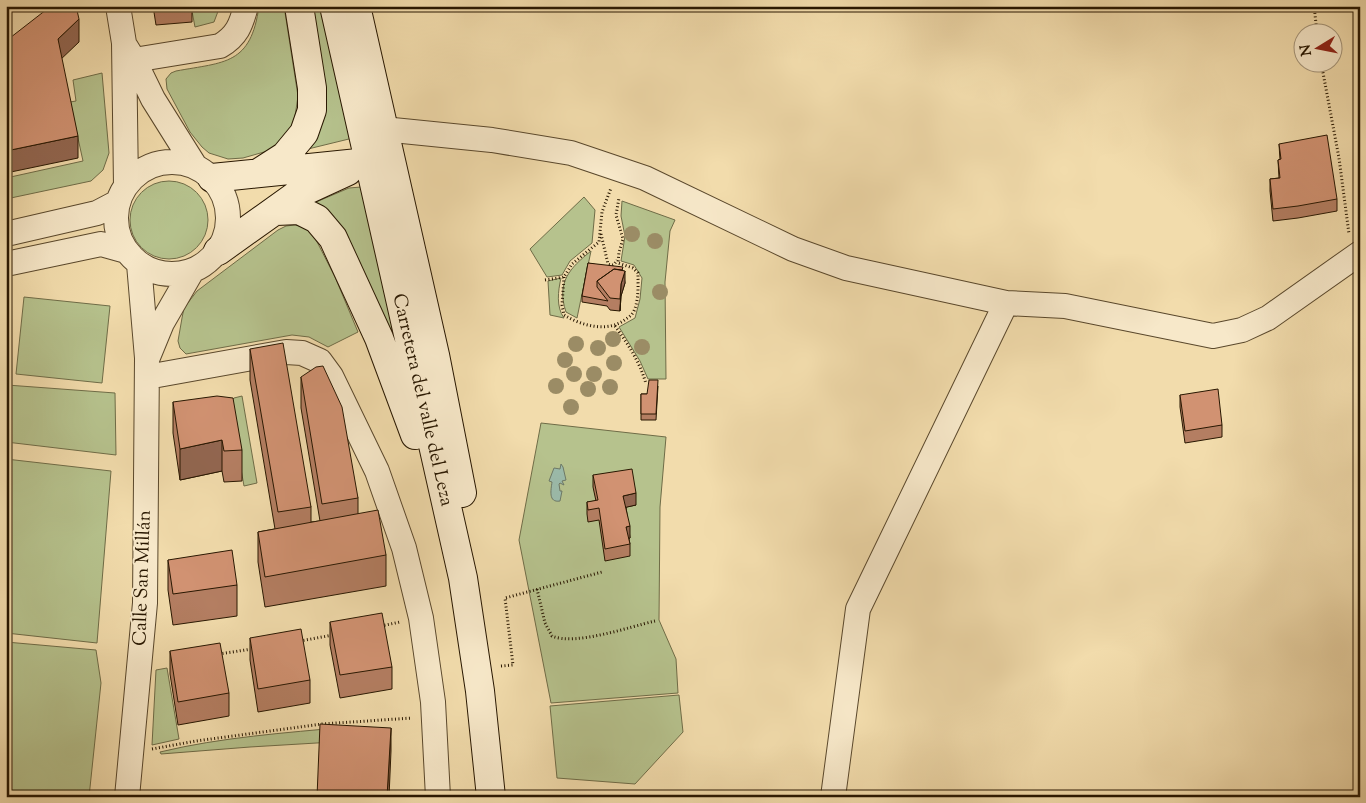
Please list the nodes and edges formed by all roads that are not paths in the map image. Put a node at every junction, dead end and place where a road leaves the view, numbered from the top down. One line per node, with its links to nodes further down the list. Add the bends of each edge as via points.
1 (118, 6): 7 (street)
2 (246, 6): 8 (street, via 239,29 231,40 220,46)
3 (299, 6): 13 (main road, via 312,88 312,110 304,133 285,156)
4 (334, 6): 11 (main road, Carretera del valle del Leza)
5 (343, 6): 11 (main road, via 374,140)
6 (356, 6): 10 (main road, Carretera del valle del Leza)
7 (129, 52): 8 (street); 9 (street); 14 (street)
8 (177, 54): 9 (street, via 160,66 154,82)
9 (153, 99): 12 (street)
10 (383, 129): 22 (street, via 571,152 644,178 793,249 846,268); 23 (main road, Carretera del valle del Leza)
11 (368, 162): 13 (main road); 15 (main road, via 298,194); 23 (main road, via 380,171 415,317); 25 (main road, Carretera del valle del Leza)
12 (203, 172): 13 (main road); 14 (street, via 176,162 157,164 139,172); 17 (street, via 222,191 227,206 225,238)
13 (258, 173)
14 (122, 194): 16 (street, via 97,213); 19 (street, via 116,227)
15 (276, 211): 17 (main road); 25 (main road, via 299,210 317,219 333,238 379,338 416,437)
16 (6, 234)
17 (218, 252): 21 (street)
18 (1356, 256): 22 (street, via 1268,318 1242,330 1212,336 1065,306)
19 (132, 258): 20 (street, via 101,244); 21 (street, via 151,271 165,275); 24 (street, Calle San Millán)
20 (6, 264)
21 (192, 271): 24 (street, Calle San Millán, via 162,323)
22 (1006, 303): 28 (street, via 858,609)
23 (435, 355): 25 (main road, Carretera del valle del Leza, via 478,574)
24 (147, 368): 26 (street, Calle San Millán, via 145,603); 27 (street, via 302,352 320,361 331,376 377,471 404,548 421,618 433,702)
25 (485, 679)
26 (127, 797)
27 (438, 797)
28 (833, 797)

